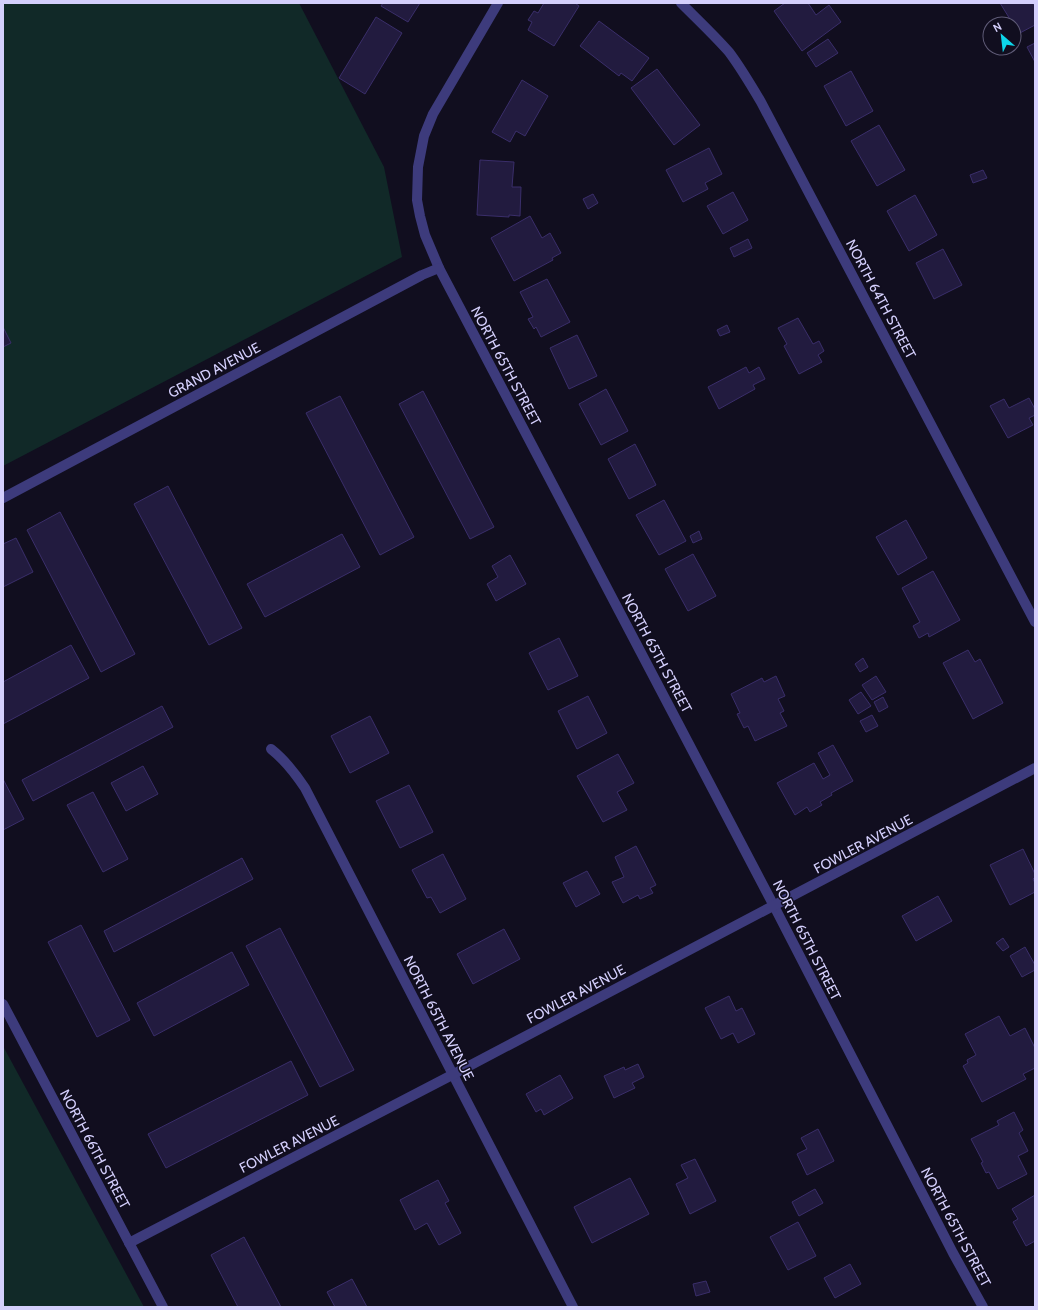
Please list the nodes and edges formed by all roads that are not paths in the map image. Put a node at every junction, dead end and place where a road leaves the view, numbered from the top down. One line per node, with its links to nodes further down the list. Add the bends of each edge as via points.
1 (498, 3): 3 (street, NORTH 65TH STREET, via 433,114 424,136 418,167 417,200 425,235)
2 (681, 3): 5 (street, NORTH 64TH STREET, via 730,53 745,74)
3 (439, 268): 4 (street, GRAND AVENUE); 8 (street, NORTH 65TH STREET)
4 (3, 498)
5 (1035, 622)
6 (270, 749): 10 (street, NORTH 65TH AVENUE, via 294,770 305,788)
7 (1035, 768): 8 (street, FOWLER AVENUE)
8 (774, 906): 10 (street, FOWLER AVENUE); 14 (street, NORTH 65TH STREET)
9 (3, 1004): 11 (street, NORTH 66TH STREET)
10 (452, 1075): 11 (street, FOWLER AVENUE); 13 (street, NORTH 65TH AVENUE)
11 (129, 1243): 12 (street, NORTH 66TH STREET)
12 (162, 1307)
13 (573, 1307)
14 (982, 1307)

